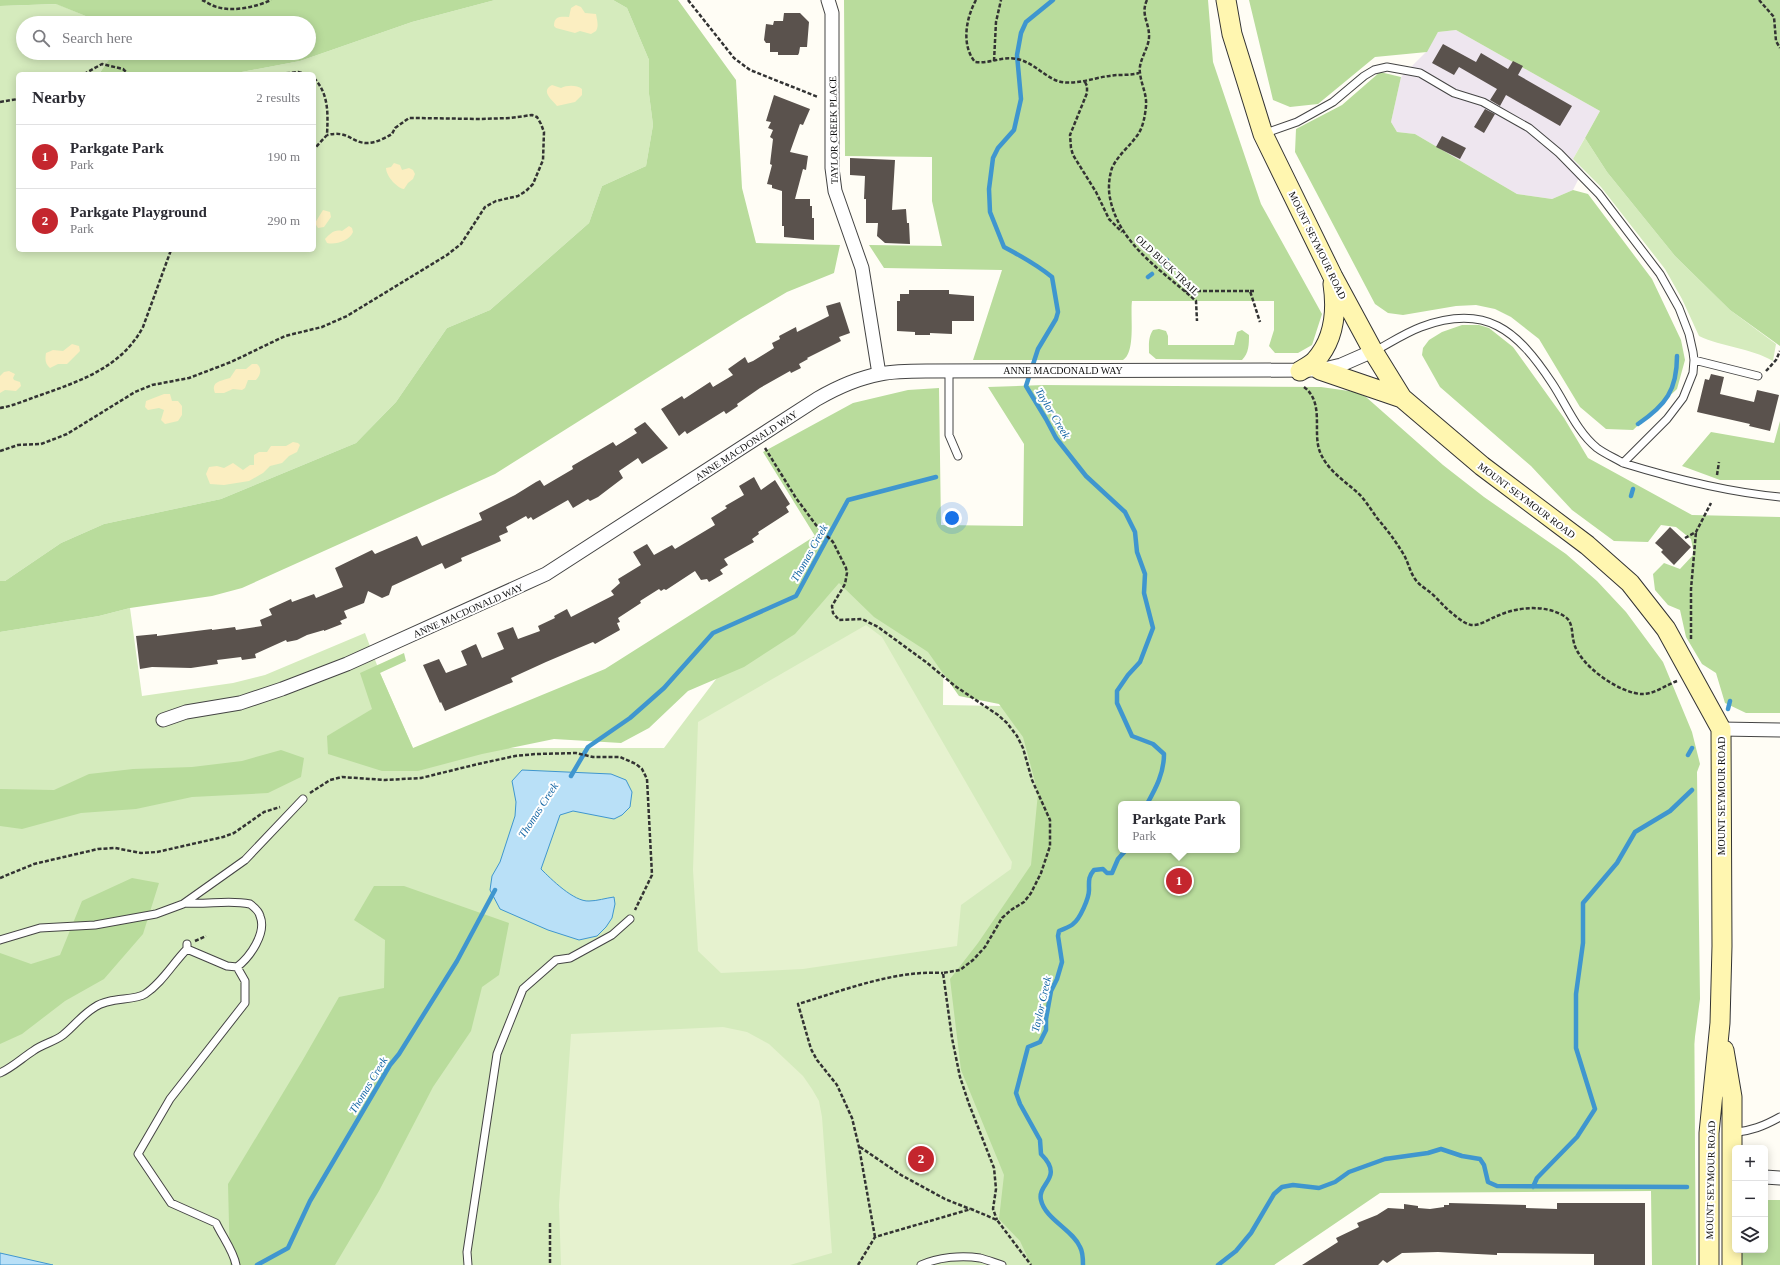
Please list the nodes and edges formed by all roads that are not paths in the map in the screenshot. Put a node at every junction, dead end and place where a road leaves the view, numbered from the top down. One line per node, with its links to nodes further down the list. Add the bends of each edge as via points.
1 (828, 0): 9 (street, TAYLOR CREEK PLACE, via 832,13 832,168 835,191 862,268)
2 (1226, 0): 3 (street, MOUNT SEYMOUR ROAD, via 1232,34)
3 (1263, 134): 4 (street, MOUNT SEYMOUR ROAD); 6 (lane, via 1297,122 1333,102 1364,76 1387,67 1420,73 1454,93 1483,102 1529,128 1559,153 1599,194 1660,274 1679,308 1689,334)
4 (1332, 277): 5 (street, MOUNT SEYMOUR ROAD); 11 (street, via 1336,305 1335,322 1321,354)
5 (1373, 352): 7 (street, ANNE MACDONALD WAY, via 1341,365); 12 (street, MOUNT SEYMOUR ROAD); 14 (lane, via 1421,327 1448,320 1475,318 1500,326 1514,336 1533,358 1584,434 1597,447)
6 (1694, 360): 10 (lane); 14 (lane, via 1693,373 1683,398 1663,424)
7 (1320, 370): 11 (street, ANNE MACDONALD WAY); 12 (street)
8 (949, 371): 9 (street, ANNE MACDONALD WAY); 11 (street, ANNE MACDONALD WAY, via 1048,370); 13 (lane, via 949,435)
9 (879, 374): 16 (street, ANNE MACDONALD WAY, via 824,395 546,574 347,664 282,689 240,703 186,712)
10 (1758, 376)
11 (1301, 378)
12 (1402, 398): 17 (street, MOUNT SEYMOUR ROAD, via 1482,466 1587,545 1630,583 1666,629)
13 (958, 456)
14 (1624, 463): 15 (lane, via 1674,479)
15 (1780, 497)
16 (163, 720)
17 (1720, 729): 18 (street); 24 (street, MOUNT SEYMOUR ROAD)
18 (1780, 730)
19 (303, 799): 20 (lane, via 245,860)
20 (186, 903): 22 (lane, via 156,914 95,925 40,928); 23 (lane, via 230,900 250,904 256,909 260,916 260,935)
21 (630, 919): 35 (lane, via 612,935 570,958 556,960 523,989 497,1054 467,1252)
22 (0, 940)
23 (237, 967): 25 (lane, via 227,966 187,947 167,973 145,995 97,1005 61,1036 34,1050 10,1069); 34 (lane, via 245,981 245,1003 170,1099 138,1154 171,1203 216,1223 235,1256)
24 (1720, 1023): 27 (street, MOUNT SEYMOUR ROAD, via 1732,1097); 29 (street, MOUNT SEYMOUR ROAD, via 1709,1133)
25 (0, 1073)
26 (1780, 1116): 27 (lane, via 1763,1127)
27 (1732, 1133): 28 (street, MOUNT SEYMOUR ROAD)
28 (1732, 1145)
29 (1709, 1177): 30 (street); 38 (street, MOUNT SEYMOUR ROAD)
30 (1732, 1177)
31 (1768, 1177): 32 (street)
32 (1780, 1178)
33 (1733, 1181): 39 (street, MOUNT SEYMOUR ROAD)
34 (236, 1264)
35 (468, 1265)
36 (921, 1265): 37 (lane, via 947,1258 967,1257 981,1258)
37 (1002, 1265)
38 (1709, 1265)
39 (1732, 1265)

